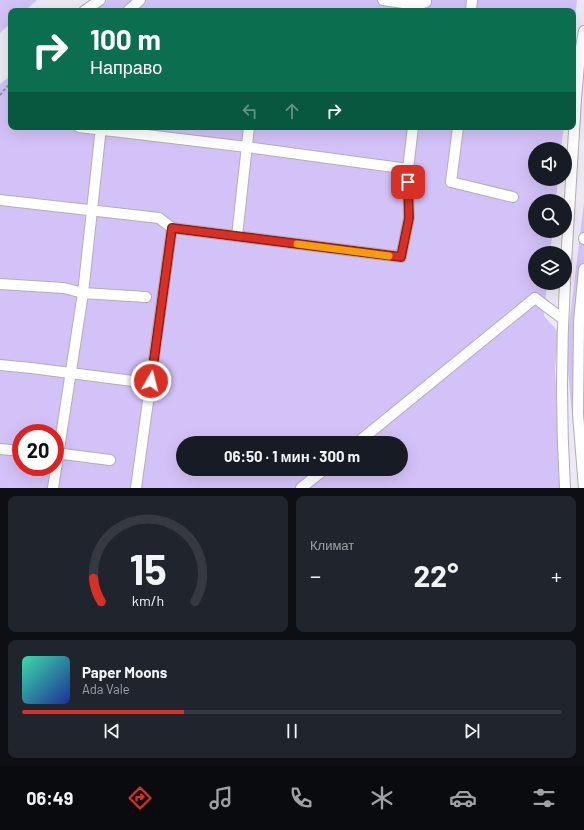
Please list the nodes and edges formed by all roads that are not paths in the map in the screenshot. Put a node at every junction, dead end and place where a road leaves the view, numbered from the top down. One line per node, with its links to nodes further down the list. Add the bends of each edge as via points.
1 (100, 0): 5 (street)
2 (140, 0): 6 (street)
3 (383, 0): 4 (street)
4 (425, 4)
5 (88, 8)
6 (131, 8)
7 (584, 31): 8 (street)
8 (578, 94): 9 (street)
9 (576, 122)
10 (101, 130): 20 (street)
11 (116, 130): 16 (street)
12 (249, 130): 16 (street)
13 (413, 130): 17 (street)
14 (458, 130): 18 (street, via 451,182)
15 (575, 130): 23 (street)
16 (247, 147): 17 (street); 22 (street)
17 (408, 169): 22 (street, via 409,218 401,257)
18 (513, 197)
19 (0, 200): 20 (street)
20 (92, 210): 21 (street, via 159,218); 27 (street)
21 (172, 228): 22 (street); 44 (street)
22 (237, 236)
23 (567, 246)
24 (584, 269): 30 (street, via 579,322)
25 (0, 284): 27 (street, via 64,288)
26 (565, 290): 29 (street)
27 (83, 292): 28 (street); 32 (street)
28 (146, 297)
29 (563, 318): 36 (street, via 535,298); 46 (street, via 561,376)
30 (581, 354): 35 (street, via 578,414)
31 (0, 365): 32 (street)
32 (71, 372): 33 (street); 34 (street)
33 (133, 381)
34 (62, 424)
35 (582, 434): 47 (street)
36 (366, 436)
37 (0, 449): 38 (street)
38 (12, 450)
39 (64, 454): 40 (street)
40 (110, 460)
41 (54, 476): 43 (street)
42 (317, 476): 45 (street)
43 (53, 488)
44 (136, 488)
45 (302, 488)
46 (565, 488)
47 (584, 488)

